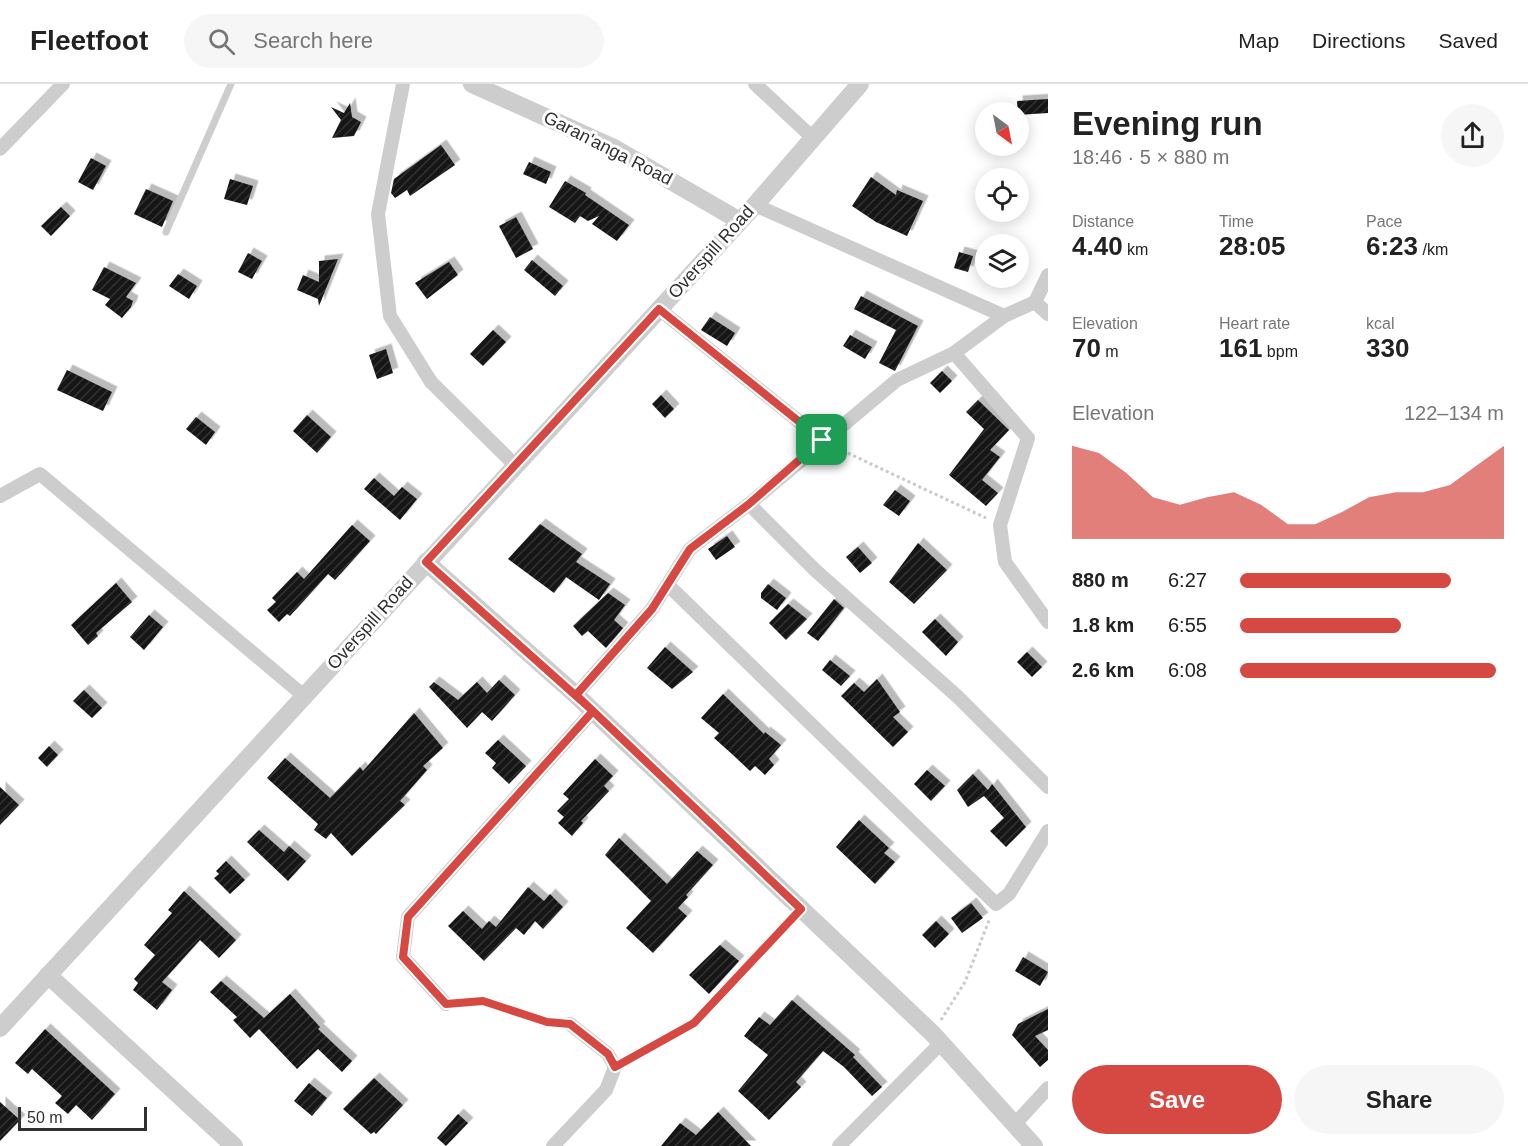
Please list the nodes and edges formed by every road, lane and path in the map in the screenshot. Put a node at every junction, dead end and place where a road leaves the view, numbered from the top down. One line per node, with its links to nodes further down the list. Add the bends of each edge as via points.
1 (63, 84): 8 (street)
2 (231, 84): 11 (lane)
3 (403, 84): 19 (street, via 378,214 390,316 431,382)
4 (472, 84): 10 (street, Garan'anga Road, via 614,148)
5 (755, 84): 7 (street)
6 (860, 84): 7 (street, Overspill Road)
7 (814, 140): 9 (street, Overspill Road)
8 (0, 149)
9 (755, 205): 10 (street, Overspill Road); 16 (street)
10 (740, 220): 14 (street, Overspill Road)
11 (166, 232)
12 (1048, 275): 13 (street)
13 (1035, 302): 15 (street); 16 (street)
14 (659, 309): 18 (street); 19 (street, Overspill Road)
15 (1048, 314)
16 (1004, 316): 17 (street)
17 (954, 353): 18 (street, via 897,380); 22 (street, via 1028,438)
18 (822, 440): 21 (street); 22 (path)
19 (516, 465): 23 (street, Overspill Road)
20 (0, 496): 27 (street, via 40,474)
21 (749, 504): 24 (street, via 690,549); 29 (street, via 815,570 958,697)
22 (1000, 525): 25 (street, via 1005,562)
23 (426, 562): 26 (street); 27 (street, Overspill Road)
24 (668, 585): 26 (street, via 652,609); 31 (street)
25 (1048, 622)
26 (576, 695): 28 (street)
27 (304, 696): 33 (street, Overspill Road)
28 (593, 711): 32 (street); 34 (street, via 408,917 403,957)
29 (1048, 787)
30 (1048, 831): 31 (street, via 1009,894)
31 (996, 904): 37 (path)
32 (801, 909): 37 (street); 38 (path, via 694,1023)
33 (48, 975): 36 (street, Overspill Road); 41 (street)
34 (446, 1004): 35 (path, via 483,1001 547,1022)
35 (570, 1024): 38 (street, via 608,1054)
36 (0, 1028)
37 (937, 1039): 40 (street); 43 (street)
38 (615, 1067): 42 (street, via 606,1090)
39 (1048, 1089): 40 (street)
40 (1015, 1124): 44 (street)
41 (234, 1146)
42 (553, 1146)
43 (838, 1146)
44 (1034, 1146)

